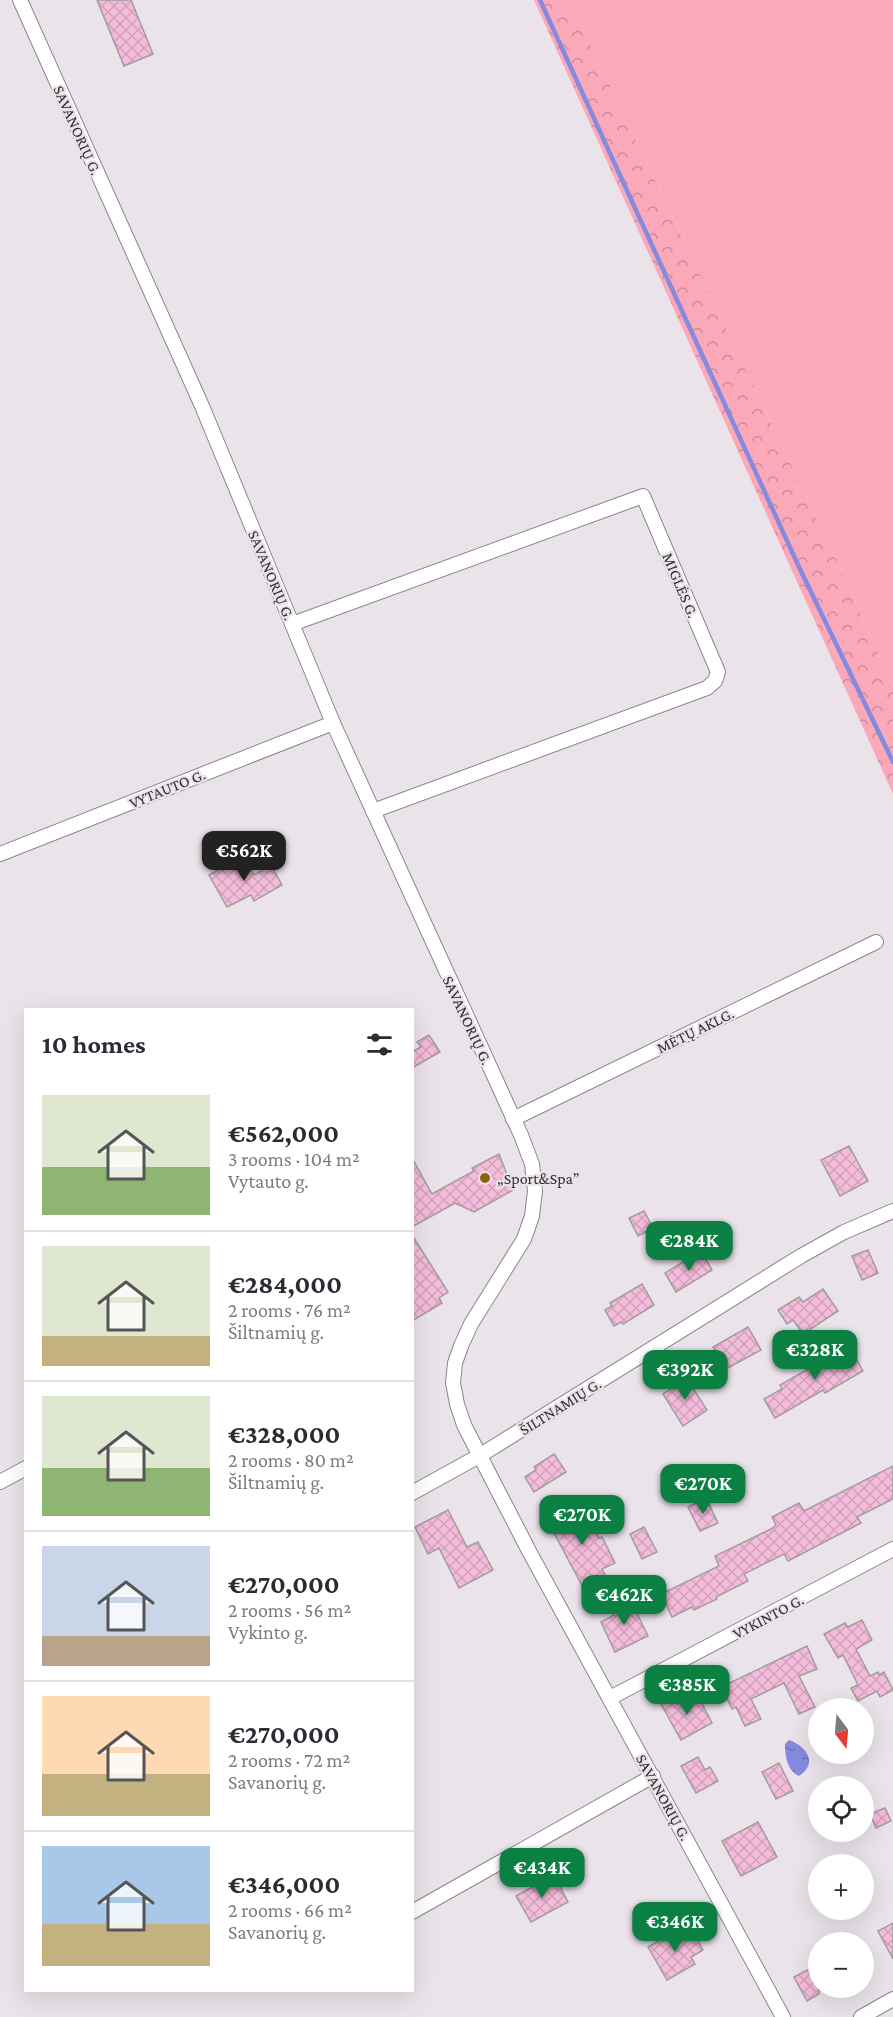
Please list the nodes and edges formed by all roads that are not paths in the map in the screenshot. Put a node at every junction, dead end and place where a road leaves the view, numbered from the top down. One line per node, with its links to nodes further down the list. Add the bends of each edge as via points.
1 (20, 0): 2 (street, SAVANORIŲ G., via 202,406)
2 (292, 624): 3 (street, SAVANORIŲ G.); 4 (street, MIGLĖS G., via 643,496 648,507 718,672 715,681 707,688)
3 (333, 723): 4 (street, SAVANORIŲ G.); 5 (street, VYTAUTO G.)
4 (373, 811): 7 (street, SAVANORIŲ G.)
5 (0, 854)
6 (876, 942): 7 (street, MĖTŲ AKLG.)
7 (513, 1119): 9 (street, SAVANORIŲ G., via 532,1164 536,1191 532,1216 524,1239 471,1324 455,1362 453,1383 464,1425)
8 (893, 1211): 9 (street, ŠILTNAMIŲ G., via 801,1256)
9 (479, 1456): 12 (street, ŠILTNAMIŲ G.); 14 (street, SAVANORIŲ G.)
10 (24, 1469): 11 (street)
11 (0, 1482)
12 (414, 1492)
13 (893, 1549): 14 (street, VYKINTO G.)
14 (610, 1698): 15 (street, SAVANORIŲ G.)
15 (653, 1776): 16 (street); 18 (street, SAVANORIŲ G.)
16 (414, 1910)
17 (893, 1999): 19 (street)
18 (783, 2017)
19 (861, 2017)

